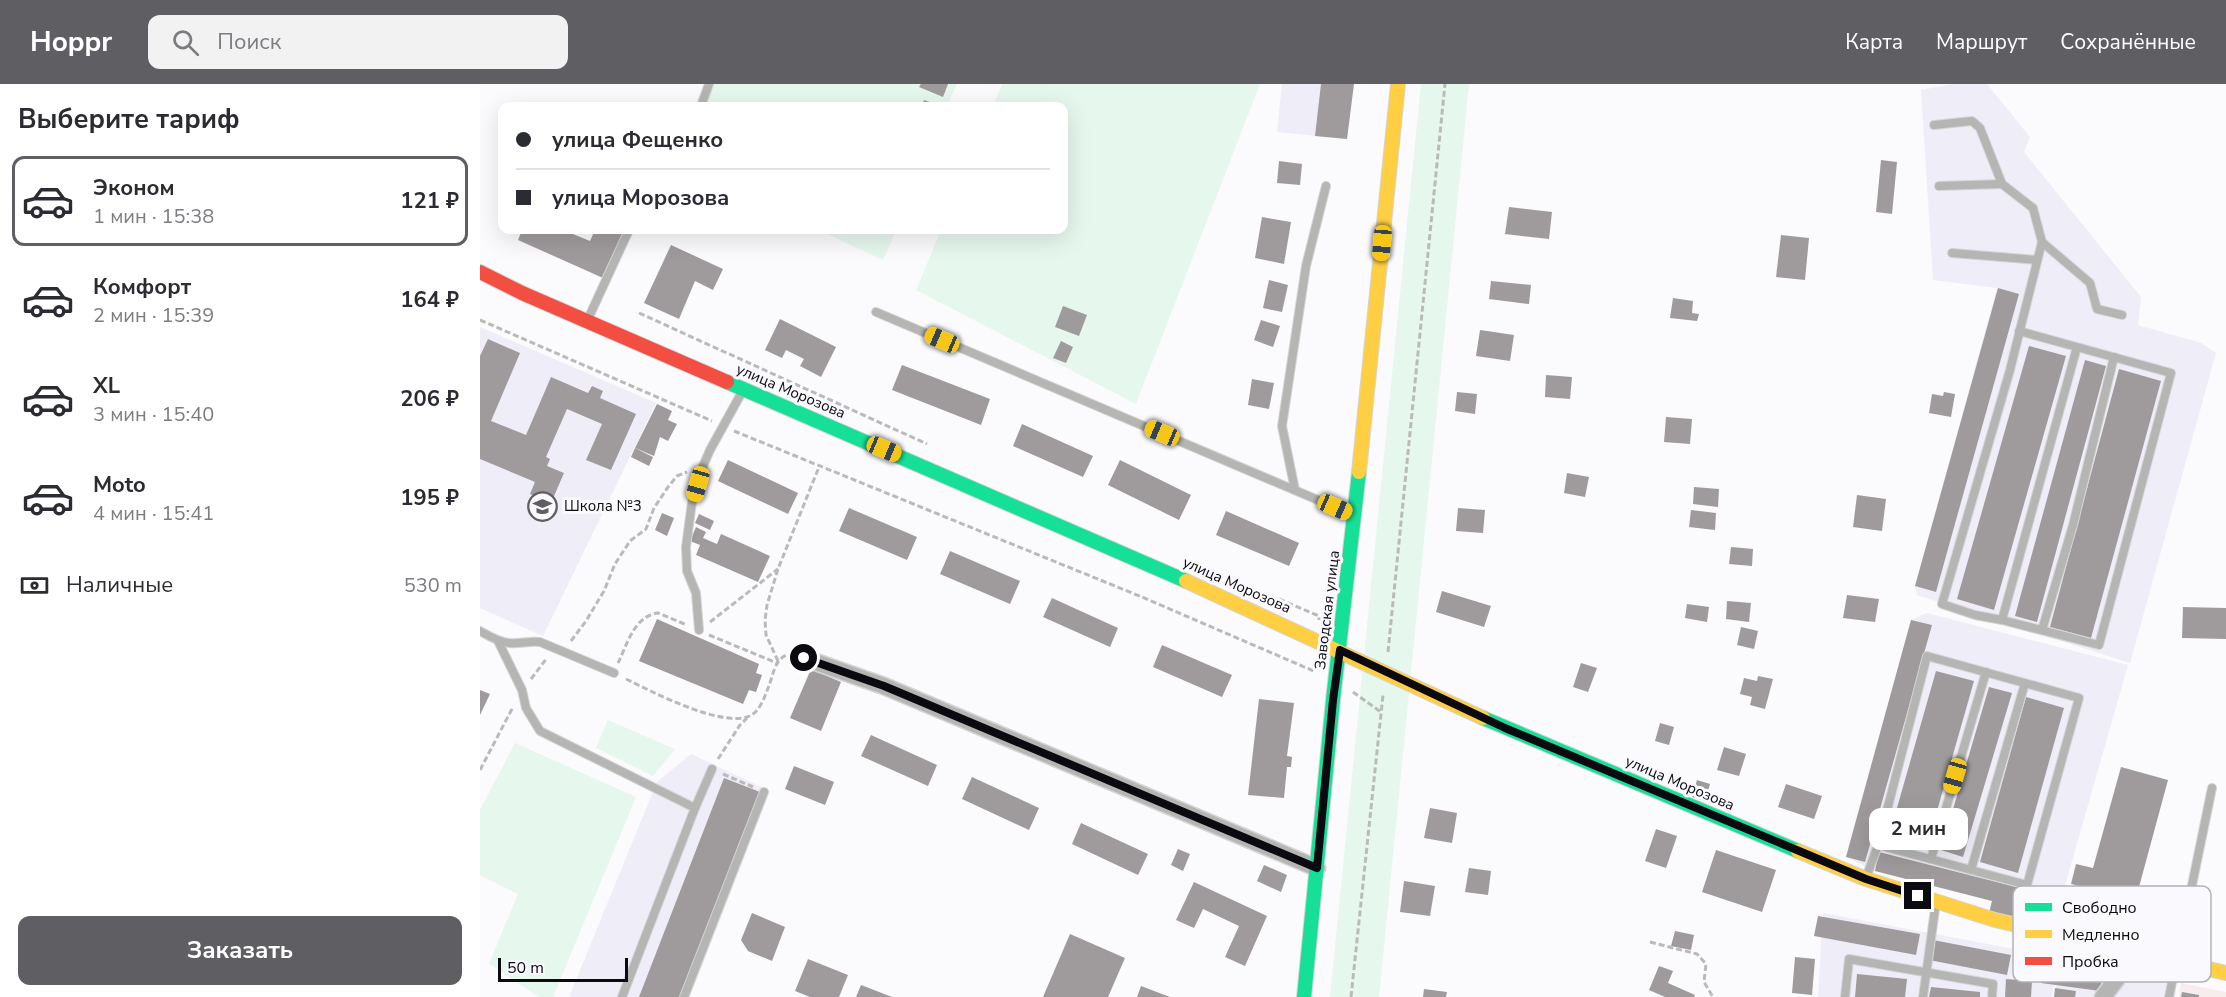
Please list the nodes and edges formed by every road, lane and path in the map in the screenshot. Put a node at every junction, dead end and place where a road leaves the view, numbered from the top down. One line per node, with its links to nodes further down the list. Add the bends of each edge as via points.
1 (709, 84): 4 (lane)
2 (1398, 84): 26 (street, Заводская улица)
3 (1444, 84): 36 (path)
4 (702, 102)
5 (1934, 125): 6 (lane, via 1972,121 1980,128)
6 (2002, 184): 8 (lane); 10 (lane, via 2033,208)
7 (1326, 186): 25 (lane, via 1306,266 1282,426)
8 (1939, 186)
9 (627, 234): 17 (lane)
10 (2042, 242): 12 (lane); 15 (lane, via 2090,284 2097,309)
11 (1952, 254): 12 (lane)
12 (2037, 260): 18 (lane)
13 (480, 272): 17 (street, улица Морозова)
14 (876, 312): 25 (lane)
15 (2122, 315)
16 (480, 321): 22 (path)
17 (588, 321): 21 (street, улица Морозова)
18 (2019, 331): 19 (lane); 27 (lane, via 1942,604)
19 (2077, 347): 20 (lane); 27 (lane)
20 (2114, 357): 29 (lane, via 2073,525); 29 (lane, via 2171,373 2099,645)
21 (744, 389): 22 (lane); 33 (street, улица Морозова)
22 (722, 425): 23 (lane); 24 (path)
23 (703, 466): 28 (lane, via 692,502 686,547); 32 (path, via 677,476 668,487 646,529 630,541 615,564 586,621 569,643)
24 (819, 467): 35 (path, via 767,605 766,634); 39 (path, via 1142,597 1316,672)
25 (1295, 490): 26 (lane)
26 (1355, 516): 33 (street, Заводская улица)
27 (2002, 620): 29 (lane)
28 (699, 630): 35 (path)
29 (2042, 630)
30 (480, 631): 31 (lane)
31 (498, 641): 32 (lane, via 531,641); 47 (lane, via 522,690 526,708 540,730)
32 (555, 648): 38 (lane)
33 (1340, 650): 36 (street, улица Морозова); 50 (street, Заводская улица)
34 (804, 658): 35 (path, via 788,655); 50 (street, via 884,686)
35 (778, 662): 43 (path, via 762,702)
36 (1386, 672): 42 (path); 52 (street, улица Морозова, via 1505,728)
37 (1986, 672): 40 (lane); 48 (lane, via 1927,656); 49 (lane)
38 (614, 673): 43 (path, via 681,705 729,719)
39 (1319, 678)
40 (2025, 683): 51 (lane); 51 (lane, via 2079,698 2027,885)
41 (1346, 687): 42 (path)
42 (1381, 712): 65 (path)
43 (748, 716): 44 (path)
44 (712, 768): 46 (path); 47 (lane)
45 (2212, 788): 53 (lane)
46 (764, 792): 63 (lane)
47 (695, 808): 62 (lane)
48 (1878, 845): 49 (lane); 52 (lane)
49 (1931, 859): 51 (lane)
50 (1317, 868): 64 (street, Заводская улица)
51 (1971, 870)
52 (1866, 879): 54 (street, улица Морозова)
53 (2191, 886)
54 (1936, 902): 55 (street, улица Морозова); 58 (lane)
55 (2013, 923)
56 (1650, 942): 66 (path, via 1697,954 1706,964 1704,982)
57 (2211, 969): 59 (street, улица Морозова)
58 (1926, 971): 67 (lane, via 1849,959); 68 (lane); 69 (lane, via 1993,984)
59 (2226, 973)
60 (2114, 982): 70 (street)
61 (2171, 982): 71 (lane)
62 (622, 997)
63 (684, 997)
64 (1304, 997)
65 (1350, 997)
66 (1713, 997)
67 (1845, 997)
68 (1923, 997)
69 (1992, 997)
70 (2103, 997)
71 (2169, 997)

